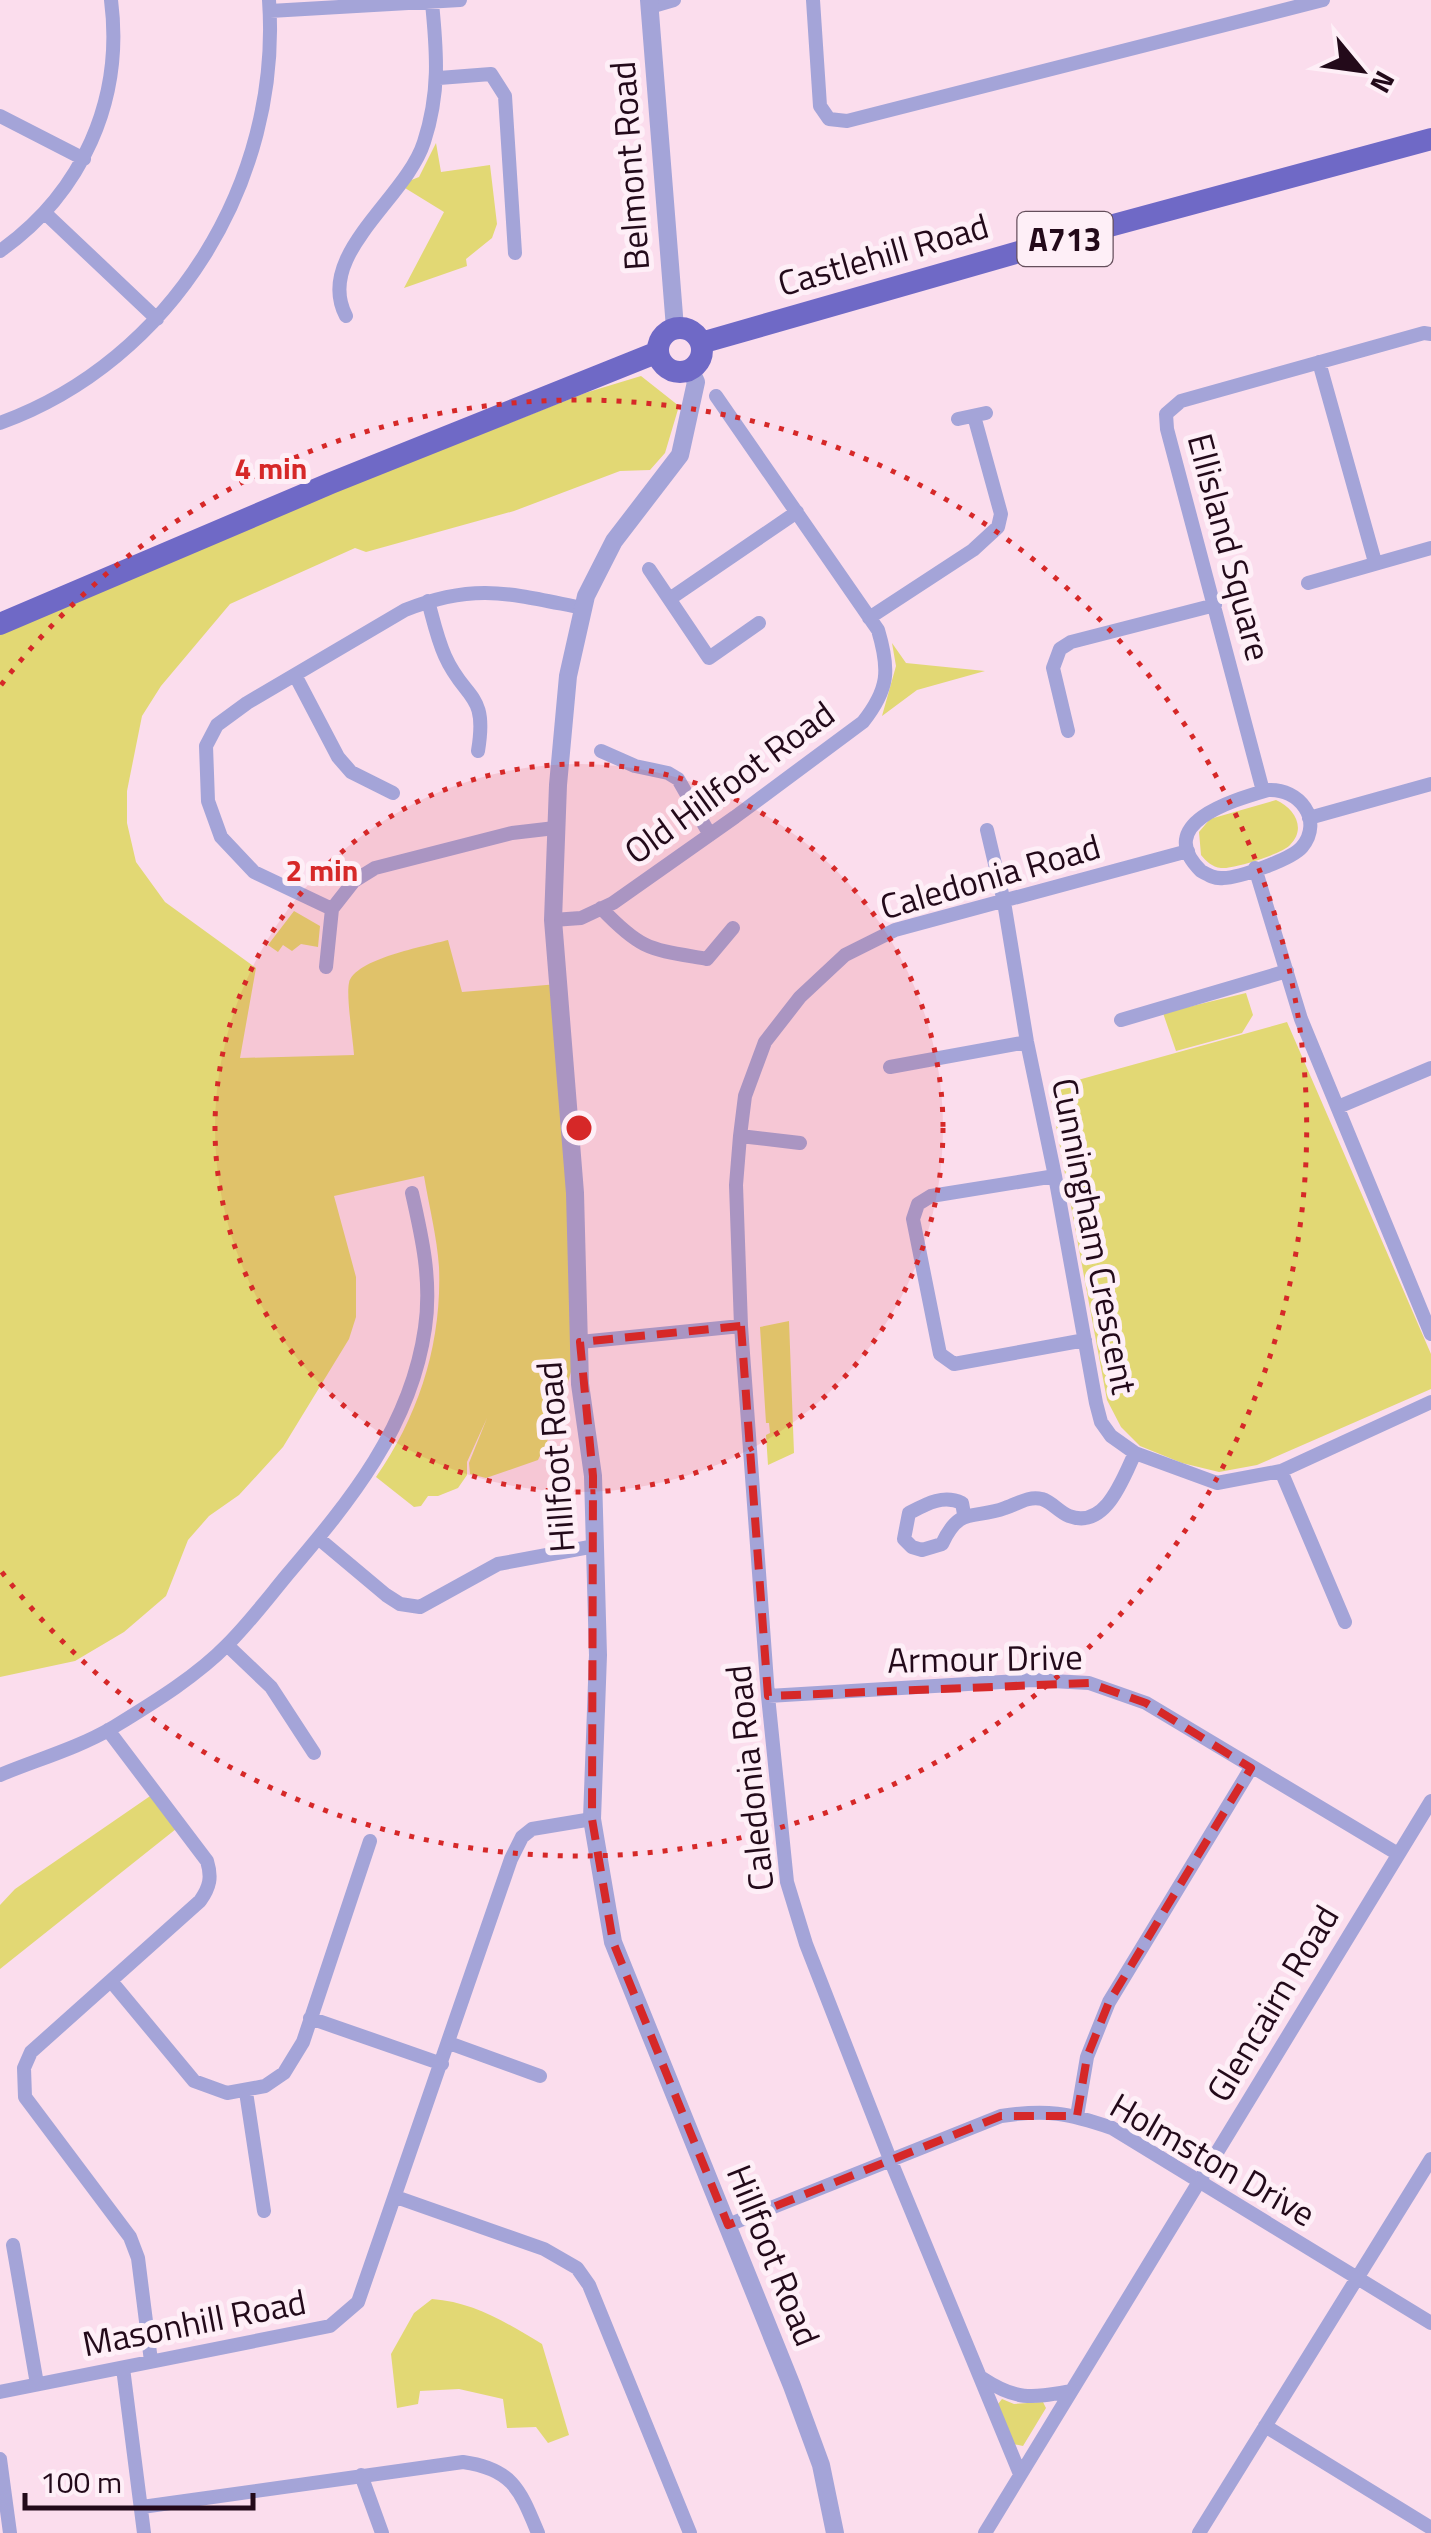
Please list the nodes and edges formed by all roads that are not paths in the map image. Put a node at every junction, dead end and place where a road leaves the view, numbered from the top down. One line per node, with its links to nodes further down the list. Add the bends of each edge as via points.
1 (111, 0): 12 (street, via 108,89)
2 (460, 0): 6 (street)
3 (674, 0): 7 (street)
4 (813, 0): 5 (street, via 820,106 830,120 847,121)
5 (1323, 0)
6 (432, 3): 8 (street); 9 (street)
7 (649, 3): 18 (street, Belmont Road)
8 (269, 5): 17 (street, via 266,85 244,175 208,251)
9 (439, 78): 15 (street, via 491,74 504,96); 16 (street, via 424,144 340,273 337,298)
10 (0, 116): 12 (street)
11 (1431, 140): 20 (main road, Castlehill Road / A713)
12 (84, 160): 13 (street)
13 (45, 213): 14 (street); 17 (street)
14 (0, 252)
15 (515, 252)
16 (346, 316)
17 (157, 318): 26 (street, via 85,380)
18 (674, 328): 20 (main road, via 691,330); 21 (main road)
19 (1431, 334): 22 (street, Ellisland Square)
20 (701, 343): 23 (main road, via 699,361)
21 (658, 352): 23 (main road, via 669,369); 38 (main road)
22 (1319, 362): 29 (street); 34 (street, Ellisland Square, via 1181,401 1166,414)
23 (690, 369): 35 (street, Hillfoot Road, via 696,382 680,455 614,540)
24 (716, 396): 27 (street, Old Hillfoot Road)
25 (973, 416): 36 (street, via 1001,514 998,527)
26 (0, 423)
27 (797, 512): 32 (street); 36 (street, Old Hillfoot Road)
28 (1431, 548): 29 (street)
29 (1375, 562): 31 (street)
30 (649, 569): 32 (street)
31 (1308, 583)
32 (671, 598): 37 (street, via 708,658)
33 (428, 600): 35 (street, via 503,592); 39 (street); 42 (street, via 458,688 480,706)
34 (1215, 604): 40 (street, via 1060,649 1054,668); 48 (street, Ellisland Square)
35 (583, 608): 51 (street, Hillfoot Road, via 568,676)
36 (870, 618): 53 (street, Old Hillfoot Road, via 887,660 878,702 848,735)
37 (759, 623)
38 (0, 624)
39 (295, 675): 46 (street, via 338,757); 58 (street, via 217,725 206,746 208,800 221,837 254,872)
40 (1068, 731)
41 (632, 744): 45 (street)
42 (478, 751)
43 (601, 751): 45 (street)
44 (362, 756): 46 (street)
45 (628, 762): 53 (street, via 678,779)
46 (354, 774): 49 (street)
47 (1431, 784): 50 (street)
48 (1263, 791): 50 (street, via 1294,795); 54 (street, via 1198,818)
49 (393, 794)
50 (1310, 818): 55 (street, via 1298,851)
51 (556, 828): 58 (street, via 375,868 354,881); 59 (street, Hillfoot Road)
52 (987, 829): 56 (street, Cunningham Crescent)
53 (710, 835): 57 (street, Old Hillfoot Road)
54 (1188, 850): 55 (street, via 1210,876); 56 (street, Caledonia Road)
55 (1255, 868): 62 (street)
56 (1004, 902): 64 (street, Cunningham Crescent); 68 (street, Caledonia Road, via 895,930 846,955 800,996 766,1042 745,1096)
57 (601, 908): 59 (street, Old Hillfoot Road, via 582,918); 60 (street, via 629,938 654,950 706,958)
58 (332, 909): 61 (street)
59 (553, 920): 75 (street, Hillfoot Road)
60 (733, 928)
61 (326, 967)
62 (1287, 971): 63 (street); 67 (street)
63 (1122, 1020)
64 (1027, 1042): 65 (street, Cunningham Crescent); 70 (street, Cunningham Crescent)
65 (890, 1068)
66 (1431, 1068): 67 (street)
67 (1338, 1107): 73 (street)
68 (740, 1136): 69 (street); 72 (street, Caledonia Road)
69 (800, 1143)
70 (1056, 1176): 74 (street, Cunningham Crescent); 74 (street, via 930,1196 913,1219 940,1354 954,1364)
71 (412, 1193): 80 (street, via 428,1290 419,1363 380,1455)
72 (740, 1326): 75 (street); 84 (street, Caledonia Road)
73 (1431, 1334)
74 (1084, 1340): 77 (street, Cunningham Crescent, via 1102,1422)
75 (580, 1342): 81 (street, Hillfoot Road)
76 (1431, 1402): 78 (street, Cunningham Crescent)
77 (1135, 1453): 78 (street, Cunningham Crescent, via 1217,1483); 79 (street, via 1104,1509 1088,1518 1029,1499)
78 (1281, 1471): 82 (street)
79 (964, 1514): 79 (street, via 933,1548 912,1547 904,1538 908,1514 936,1500 952,1498)
80 (318, 1538): 81 (street, via 386,1595 420,1606 498,1564); 83 (street)
81 (594, 1546): 90 (street, Hillfoot Road)
82 (1345, 1622)
83 (228, 1645): 85 (street); 86 (street, via 272,1686)
84 (768, 1696): 87 (street, Armour Drive, via 1033,1680 1089,1683 1146,1704); 100 (street, Caledonia Road, via 786,1882)
85 (108, 1730): 88 (street); 93 (street, via 211,1874 200,1901)
86 (314, 1753)
87 (1251, 1768): 92 (street, Armour Drive); 99 (street, via 1109,2002 1087,2056)
88 (0, 1774)
89 (1431, 1800): 92 (street, Glencairn Road)
90 (592, 1818): 95 (street, Masonhill Road, via 548,1824 522,1837); 105 (street, Hillfoot Road, via 613,1942)
91 (370, 1841): 94 (street)
92 (1398, 1854): 102 (street, Glencairn Road)
93 (111, 1981): 98 (street, via 194,2082); 109 (street, via 31,2052 23,2082 25,2098 130,2237)
94 (310, 2018): 96 (street); 98 (street, via 284,2074)
95 (449, 2043): 96 (street, Masonhill Road); 97 (street)
96 (442, 2064): 103 (street, Masonhill Road)
97 (540, 2076)
98 (246, 2092): 104 (street)
99 (1077, 2116): 100 (street, Holmston Drive, via 1040,2110 1001,2116); 102 (street, Holmston Drive, via 1112,2128)
100 (890, 2159): 105 (street, Holmston Drive); 111 (street, Caledonia Road)
101 (1431, 2159): 107 (street)
102 (1198, 2182): 107 (street, Holmston Drive); 113 (street, Glencairn Road)
103 (396, 2197): 109 (street, Masonhill Road, via 358,2302 330,2326); 125 (street, via 544,2249 577,2268)
104 (264, 2211)
105 (728, 2225): 126 (street, Hillfoot Road, via 821,2465)
106 (13, 2245): 112 (street)
107 (1358, 2279): 108 (street, Holmston Drive); 115 (street)
108 (1431, 2323)
109 (151, 2362): 110 (street, Masonhill Road)
110 (123, 2368): 112 (street, Masonhill Road); 119 (street)
111 (981, 2378): 113 (street, via 1032,2398); 117 (street, Caledonia Road)
112 (37, 2384): 114 (street, Masonhill Road)
113 (1071, 2391): 117 (street, Glencairn Road)
114 (0, 2392)
115 (1266, 2426): 120 (street); 128 (street)
116 (0, 2458): 121 (street)
117 (1020, 2474): 127 (street, Glencairn Road)
118 (361, 2475): 119 (street); 123 (street); 124 (street, via 463,2462 488,2466 521,2492)
119 (142, 2507): 122 (street)
120 (1431, 2528)
121 (7, 2531)
122 (144, 2533)
123 (382, 2533)
124 (538, 2533)
125 (690, 2533)
126 (835, 2533)
127 (985, 2533)
128 (1200, 2533)

